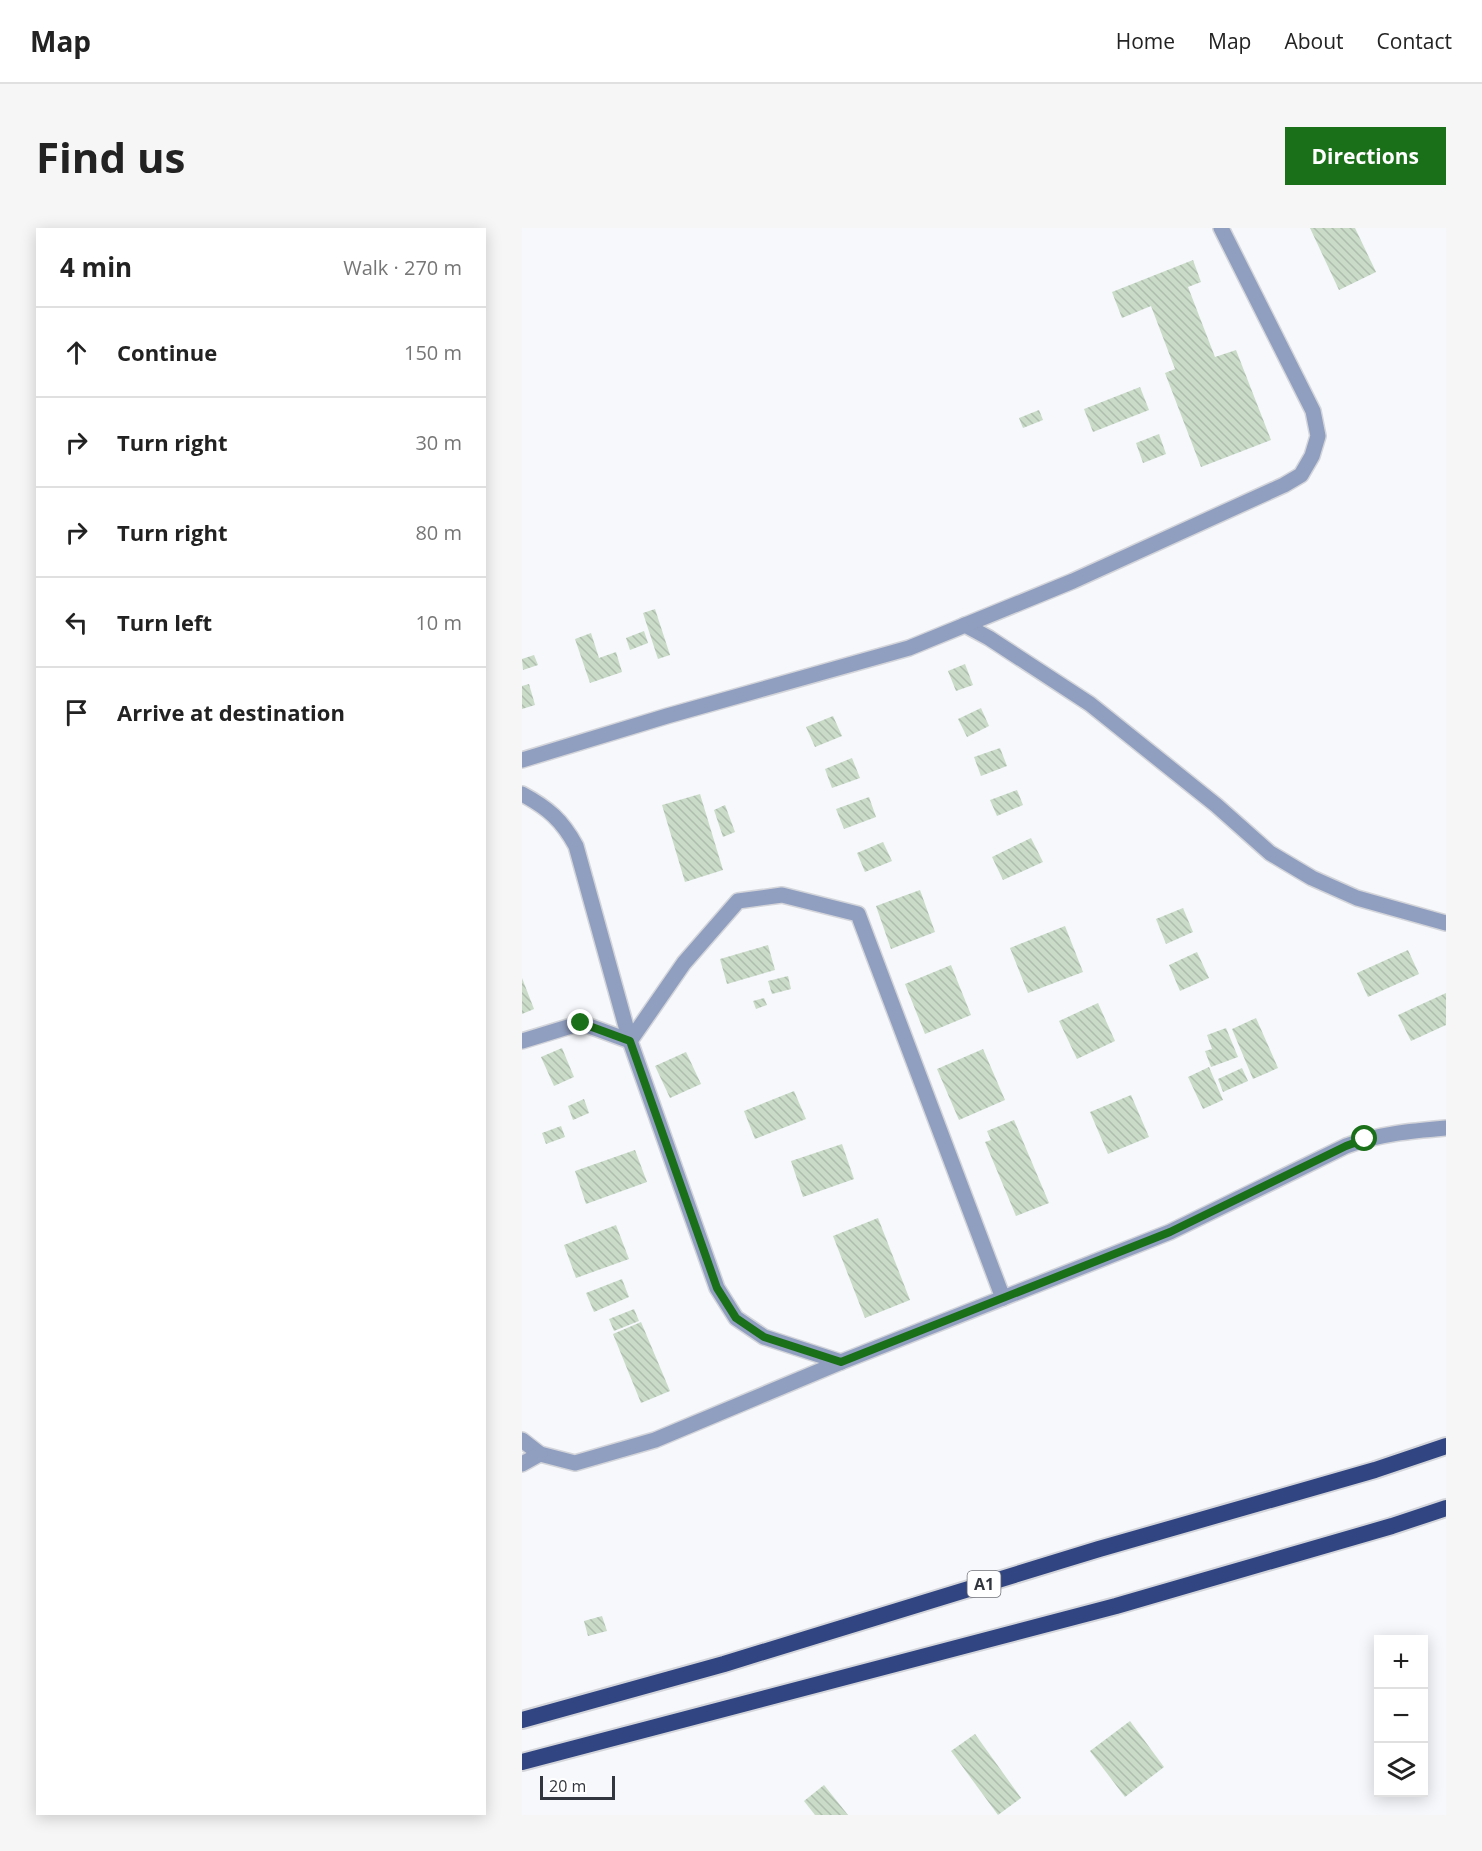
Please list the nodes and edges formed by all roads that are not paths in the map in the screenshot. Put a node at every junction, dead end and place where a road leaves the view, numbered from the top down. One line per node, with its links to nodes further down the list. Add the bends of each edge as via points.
1 (1221, 228): 2 (street, via 1313,411 1318,436 1301,475 1073,581)
2 (964, 625): 3 (street, via 891,654); 5 (street, via 1090,704 1270,853 1357,898)
3 (522, 760)
4 (522, 794): 7 (street, via 555,816 576,846)
5 (1446, 923)
6 (522, 1041): 7 (street, via 581,1023)
7 (630, 1041): 9 (street, via 684,963 738,901 782,895 858,914); 10 (street, via 717,1288 736,1318 764,1337)
8 (1446, 1128): 9 (street, via 1392,1133 1346,1146 1170,1232)
9 (1003, 1298): 10 (street)
10 (841, 1362): 13 (street, via 655,1440 575,1463)
11 (522, 1440): 13 (street)
12 (1446, 1446): 16 (highway, A1, via 724,1664)
13 (540, 1454): 14 (street)
14 (522, 1464)
15 (1446, 1508): 17 (highway, via 1116,1606)
16 (522, 1720)
17 (522, 1762)

